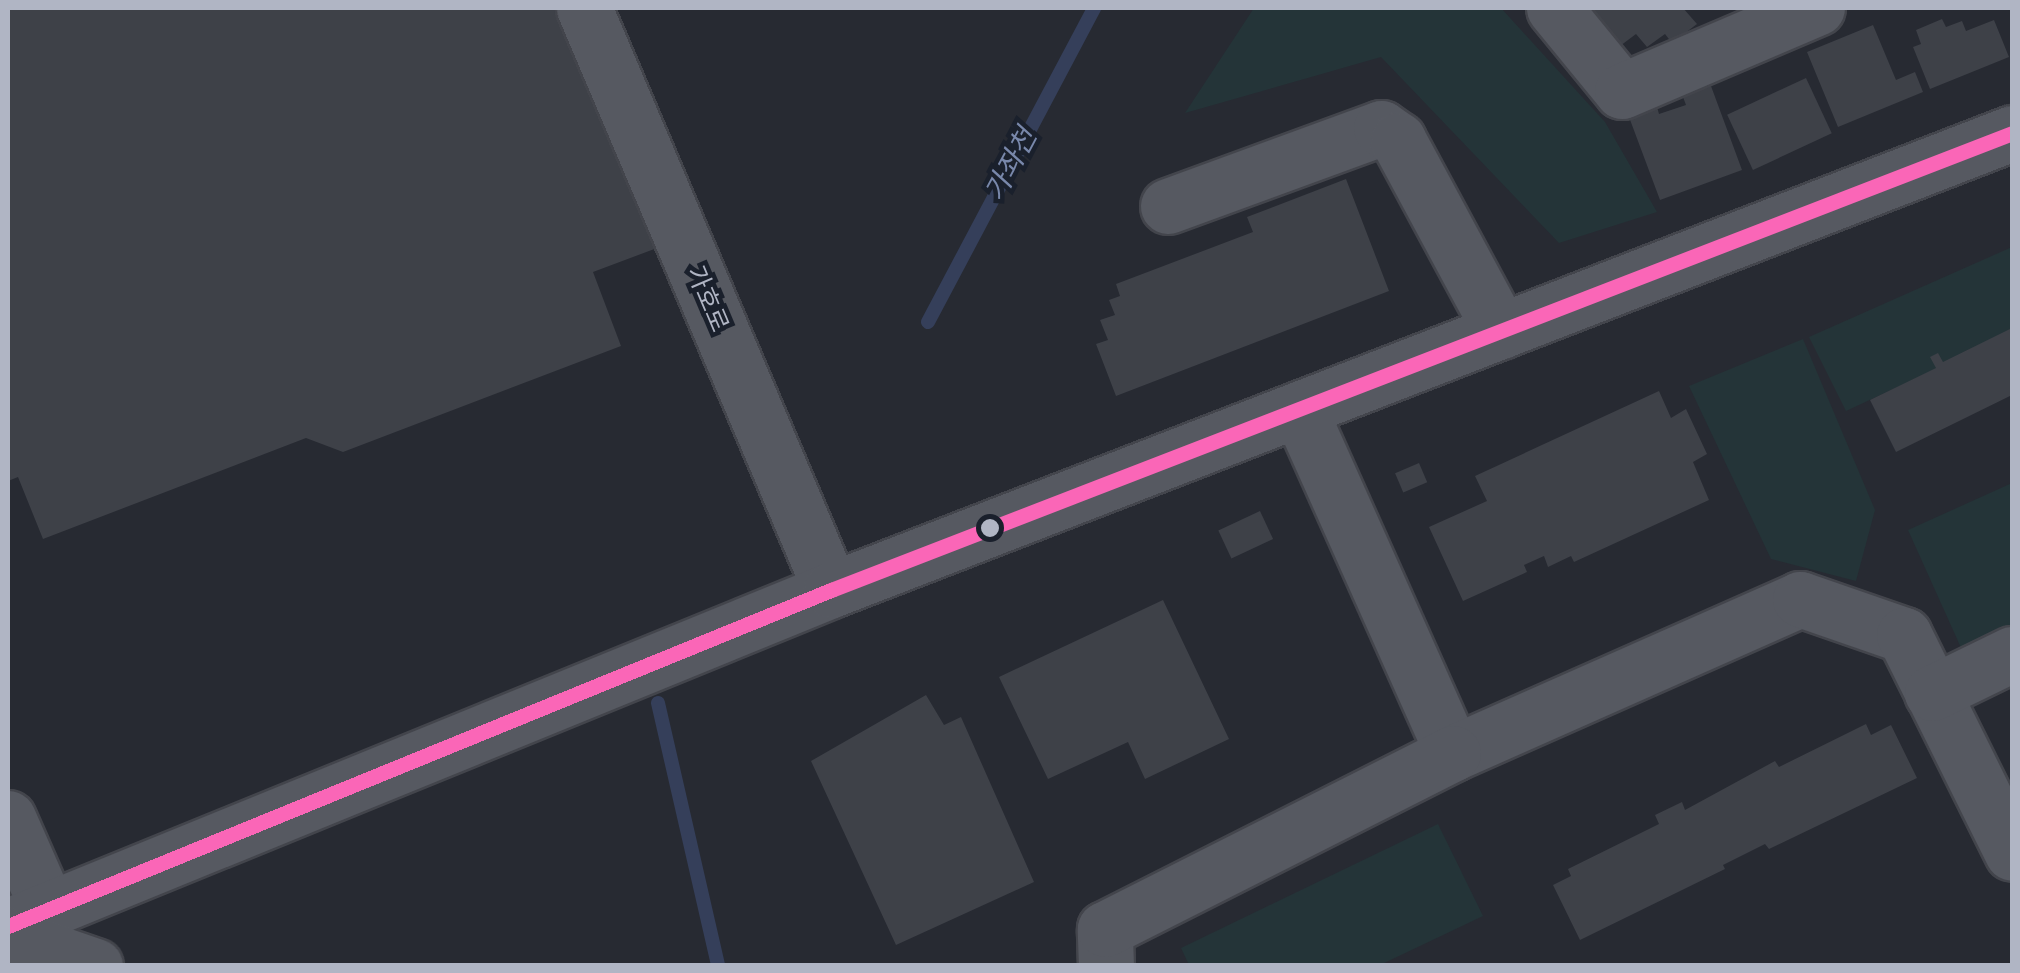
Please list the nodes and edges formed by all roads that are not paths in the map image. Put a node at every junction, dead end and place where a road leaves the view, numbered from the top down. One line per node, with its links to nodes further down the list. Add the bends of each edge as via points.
1 (584, 8): 8 (street, 가호로)
2 (1554, 8): 3 (street, via 1622,91)
3 (1817, 8)
4 (2012, 133): 6 (street)
5 (1168, 206): 6 (street, via 1381,128 1398,140)
6 (1501, 331): 7 (street)
7 (1299, 409): 8 (street); 11 (street)
8 (831, 590): 14 (street)
9 (2012, 654): 10 (street)
10 (1932, 693): 11 (street, via 1904,636 1800,600); 13 (street)
11 (1453, 754): 16 (street, via 1105,928)
12 (8, 818): 14 (street)
13 (2012, 853)
14 (21, 924): 15 (street)
15 (94, 966)
16 (1106, 966)

